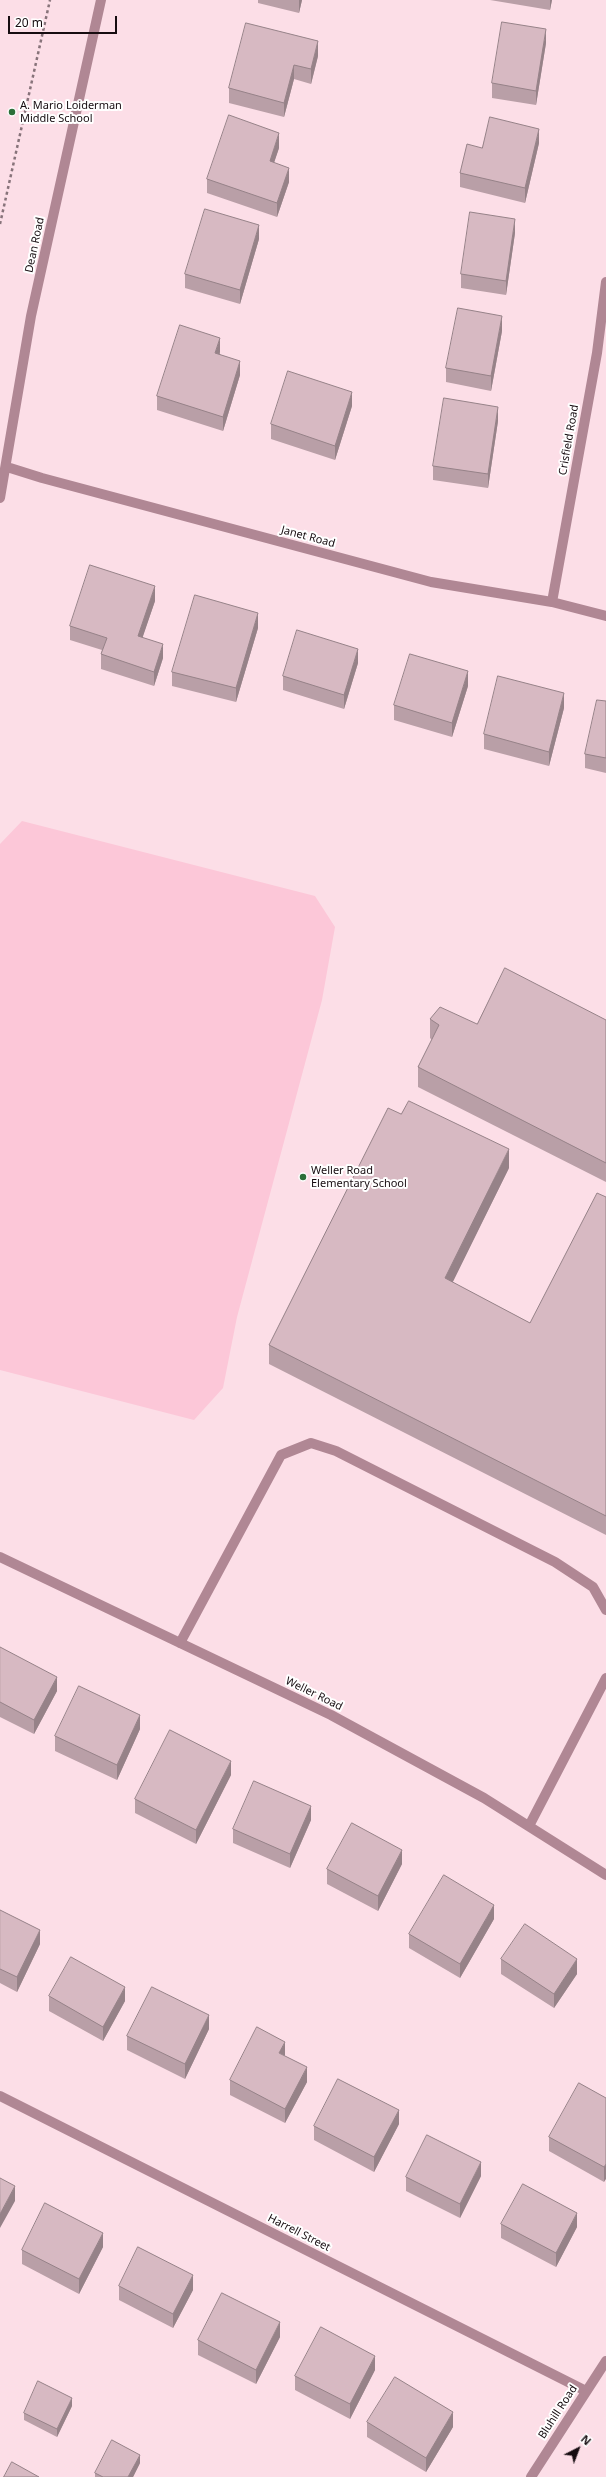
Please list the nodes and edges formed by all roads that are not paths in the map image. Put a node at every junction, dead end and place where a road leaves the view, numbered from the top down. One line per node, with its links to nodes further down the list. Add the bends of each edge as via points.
1 (101, 0): 3 (street, Dean Road, via 31,316)
2 (606, 282): 5 (street, Crisfield Road, via 597,353)
3 (7, 467): 4 (street, Dean Road); 5 (street, Janet Road, via 431,582)
4 (0, 498)
5 (552, 602): 6 (street, Janet Road)
6 (606, 616)
7 (0, 1557): 9 (street, Weller Road)
8 (606, 1610): 9 (street, via 593,1587 555,1562 336,1451 311,1443 281,1456)
9 (180, 1642): 11 (street, Weller Road, via 332,1715 484,1798)
10 (606, 1678): 11 (street)
11 (528, 1826): 12 (street, Weller Road)
12 (606, 1875)
13 (0, 2096): 15 (street, Harrell Street)
14 (606, 2361): 15 (street, Bluhill Road)
15 (586, 2391): 16 (street, Bluhill Road)
16 (531, 2477)

